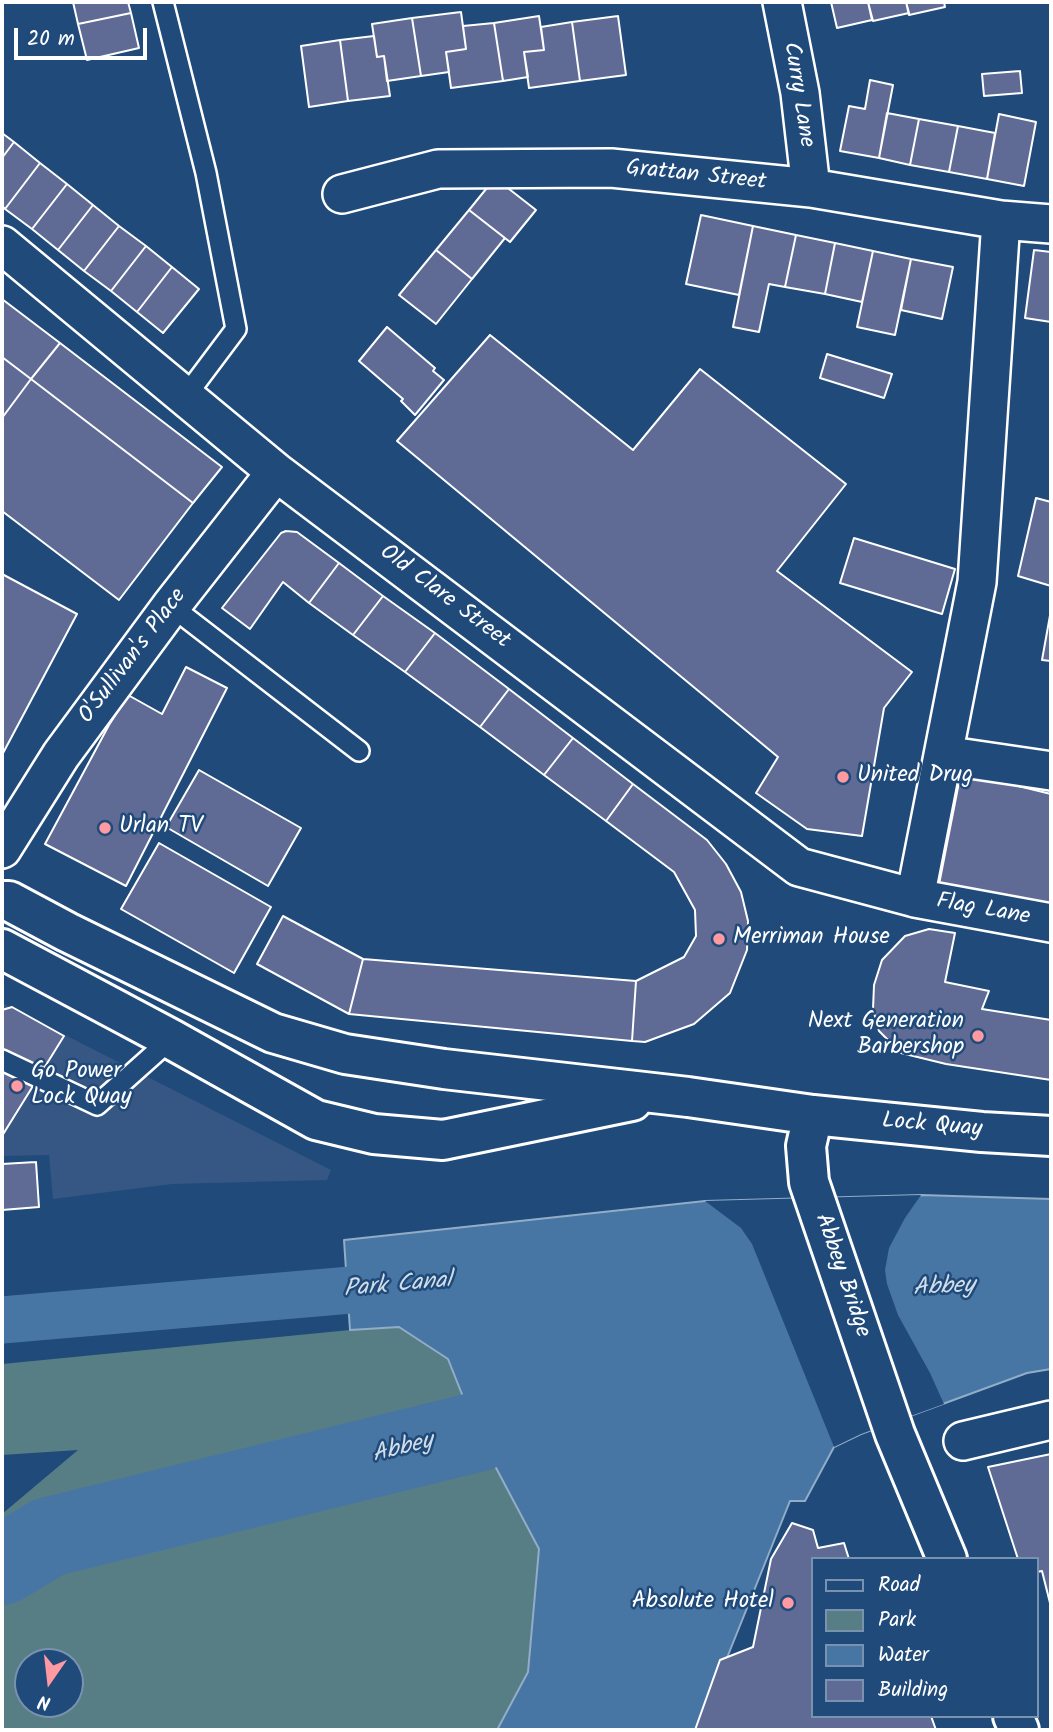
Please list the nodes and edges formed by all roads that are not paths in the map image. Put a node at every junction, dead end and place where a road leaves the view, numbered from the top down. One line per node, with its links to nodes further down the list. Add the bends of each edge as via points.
1 (163, 2): 8 (lane, via 206,173 236,328)
2 (782, 2): 3 (street, Curry Lane, via 800,93)
3 (811, 188): 4 (street, Grattan Street, via 611,168 438,169); 5 (street, Grattan Street)
4 (342, 194)
5 (1001, 220): 6 (street, Grattan Street); 12 (street, via 977,582)
6 (1051, 224)
7 (2, 245): 8 (street, Old Clare Street)
8 (185, 397): 9 (street, Old Clare Street)
9 (276, 472): 10 (street, O'Sullivan's Place); 15 (street, Old Clare Street, via 799,867)
10 (171, 606): 11 (lane); 14 (street, O'Sullivan's Place, via 61,755)
11 (359, 751)
12 (943, 755): 13 (street); 15 (street)
13 (1051, 771)
14 (2, 849)
15 (915, 898): 17 (street, Flag Lane)
16 (2, 901): 21 (main road, Lock Quay, via 273,1033 345,1054)
17 (1051, 923)
18 (2, 952): 19 (main road)
19 (171, 1039): 20 (lane, via 97,1105); 21 (main road, via 316,1120 374,1135 443,1140)
20 (2, 1060)
21 (661, 1095): 22 (main road, Lock Quay)
22 (813, 1115): 23 (main road, Lock Quay); 26 (main road, Abbey Bridge, via 806,1146 809,1182 895,1434)
23 (1051, 1136)
24 (1051, 1420): 25 (street)
25 (963, 1441)
26 (946, 1557)

